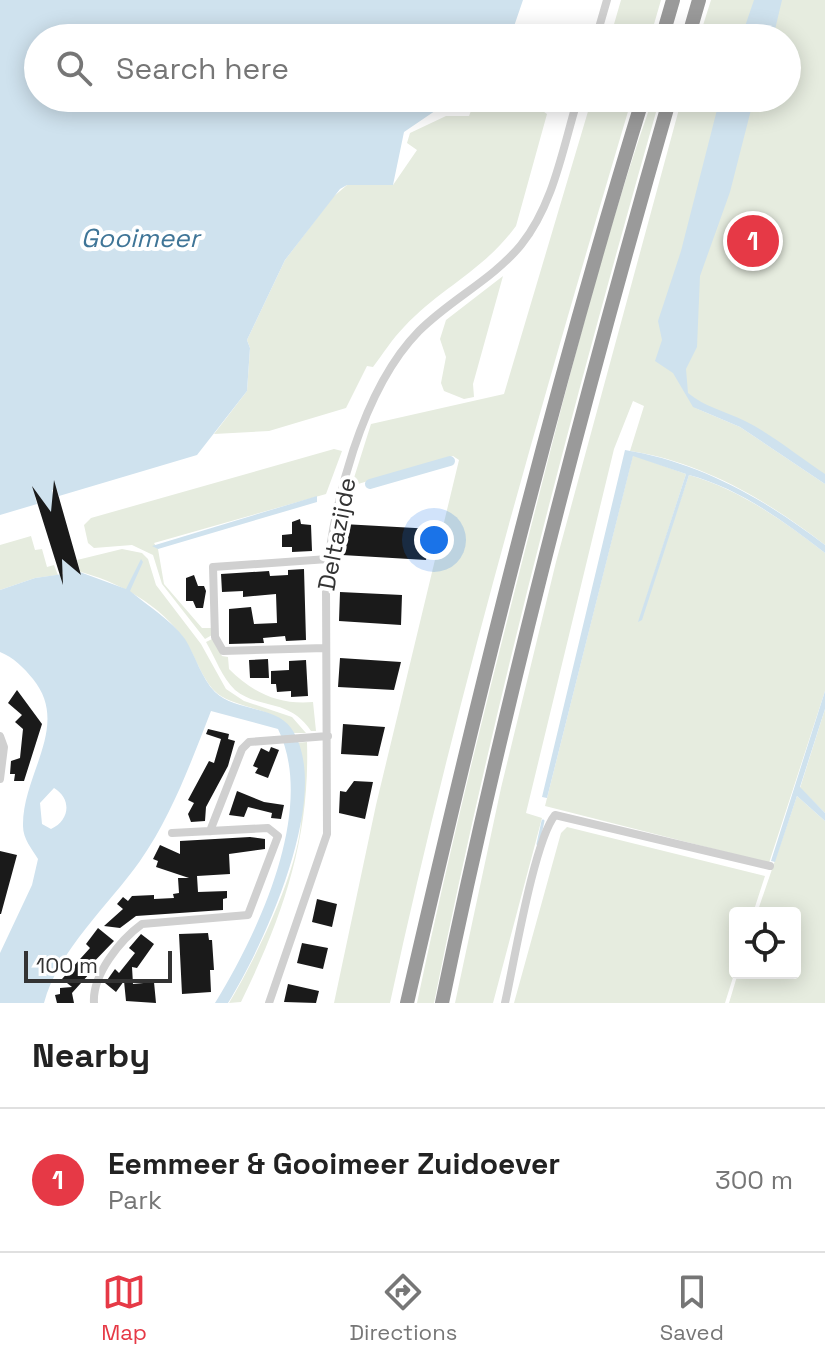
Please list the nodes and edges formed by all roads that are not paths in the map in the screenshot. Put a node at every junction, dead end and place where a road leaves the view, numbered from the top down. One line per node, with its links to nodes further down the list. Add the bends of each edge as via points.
1 (607, 0): 4 (street)
2 (673, 0): 5 (highway)
3 (699, 0): 6 (highway)
4 (600, 24)
5 (666, 24)
6 (692, 24)
7 (574, 112): 10 (street, Deltazijde, via 556,177 522,244 492,275 418,332 379,386 352,459)
8 (639, 112): 20 (highway, via 583,295 484,671)
9 (666, 112): 21 (highway, via 565,473)
10 (328, 559): 11 (street, Deltazijde); 11 (street, via 213,567 215,637 223,651)
11 (325, 648): 13 (street, Deltazijde)
12 (0, 736): 14 (street)
13 (328, 736): 15 (street, via 249,742); 19 (street, Deltazijde, via 327,834)
14 (0, 779)
15 (210, 831): 16 (street); 18 (street, via 268,828 278,836 248,915 142,924 104,968)
16 (172, 833)
17 (770, 866): 22 (street, via 555,815 537,861)
18 (94, 1003)
19 (269, 1003)
20 (407, 1003)
21 (442, 1003)
22 (505, 1003)

